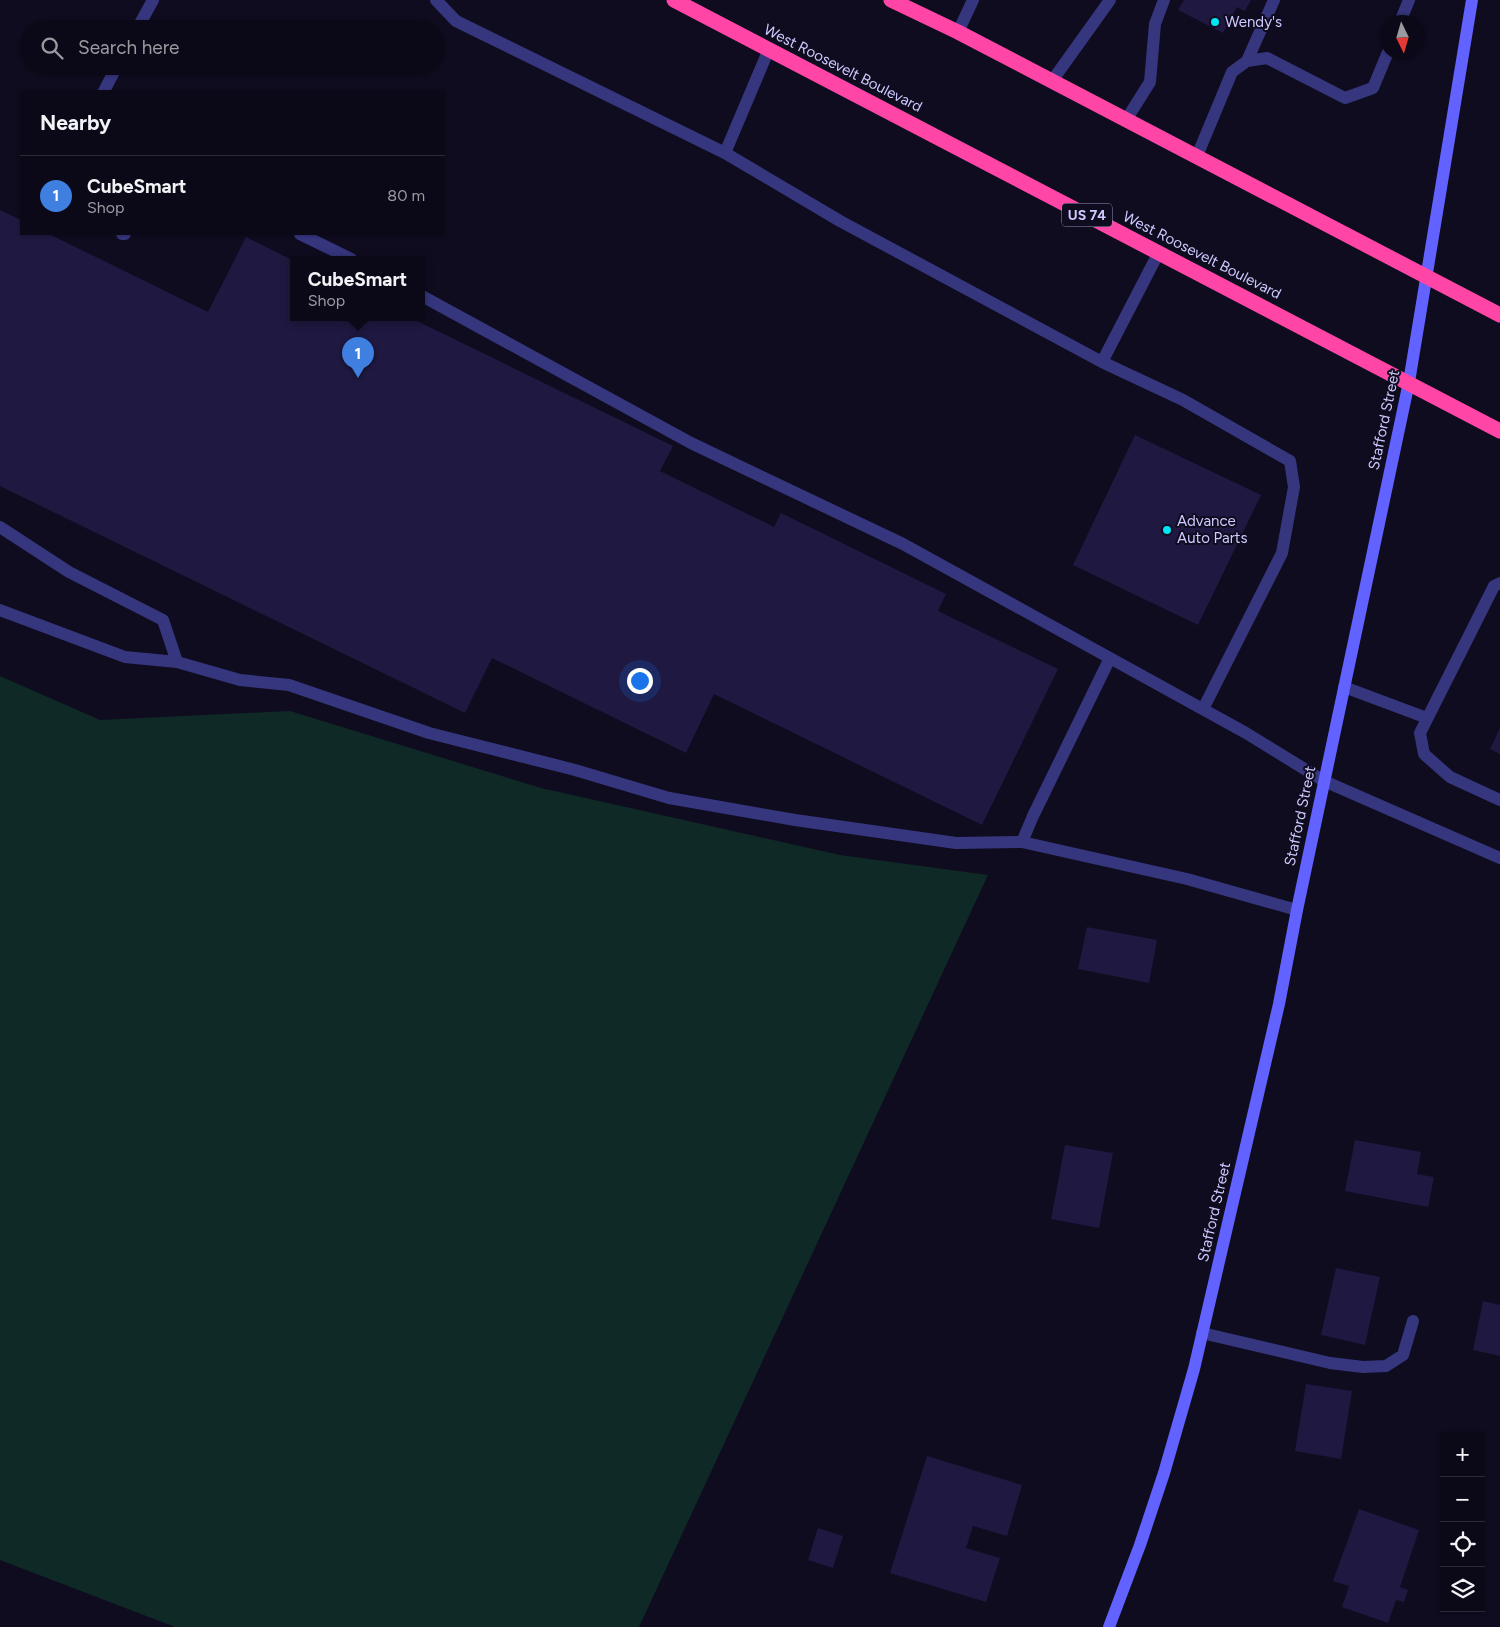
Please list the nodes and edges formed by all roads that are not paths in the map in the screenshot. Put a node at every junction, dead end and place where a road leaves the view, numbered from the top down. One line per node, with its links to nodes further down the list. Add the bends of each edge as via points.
1 (152, 0): 12 (lane)
2 (436, 0): 21 (lane, via 456,21)
3 (674, 0): 14 (highway, West Roosevelt Boulevard / US 74)
4 (892, 0): 13 (highway)
5 (973, 0): 13 (lane)
6 (1110, 0): 18 (lane)
7 (1164, 0): 20 (lane, via 1155,24 1150,82)
8 (1274, 0): 16 (lane)
9 (1409, 0): 11 (lane)
10 (1472, 0): 26 (street, Stafford Street)
11 (1403, 15)
12 (142, 20)
13 (958, 32): 18 (highway)
14 (769, 49): 21 (lane); 24 (highway, West Roosevelt Boulevard / US 74)
15 (1385, 60): 16 (lane, via 1373,88 1344,98 1267,58)
16 (1247, 61): 22 (lane, via 1232,72)
17 (112, 75): 19 (lane)
18 (1052, 81): 20 (highway)
19 (105, 90)
20 (1126, 120): 22 (highway)
21 (725, 153): 29 (lane, via 840,221)
22 (1198, 156): 26 (highway)
23 (302, 235): 25 (lane)
24 (1159, 252): 29 (lane); 30 (highway, West Roosevelt Boulevard / US 74)
25 (345, 256)
26 (1426, 277): 28 (highway); 30 (street, Stafford Street)
27 (425, 298): 35 (lane, via 690,443 903,544)
28 (1500, 315)
29 (1102, 362): 38 (lane, via 1183,400 1290,462 1294,487 1282,553)
30 (1409, 382): 31 (highway, West Roosevelt Boulevard / US 74); 37 (street, Stafford Street)
31 (1500, 431)
32 (0, 528): 36 (lane, via 70,572 163,620)
33 (1500, 582): 39 (lane, via 1494,586)
34 (0, 610): 36 (lane, via 125,657)
35 (1110, 658): 38 (lane); 42 (lane)
36 (177, 662): 42 (lane, via 240,680 288,685 429,733 669,798 956,843)
37 (1344, 687): 39 (lane); 40 (street, Stafford Street)
38 (1203, 709): 40 (lane)
39 (1427, 718): 41 (lane, via 1420,733 1424,754 1450,777)
40 (1324, 781): 43 (lane); 44 (street, Stafford Street)
41 (1500, 800)
42 (1022, 842): 44 (lane, via 1187,880)
43 (1500, 858)
44 (1297, 910): 46 (street, Stafford Street, via 1279,1004)
45 (1412, 1321): 46 (lane, via 1403,1355 1386,1366 1330,1363)
46 (1202, 1333): 47 (street, Stafford Street, via 1164,1473)
47 (1109, 1627)

